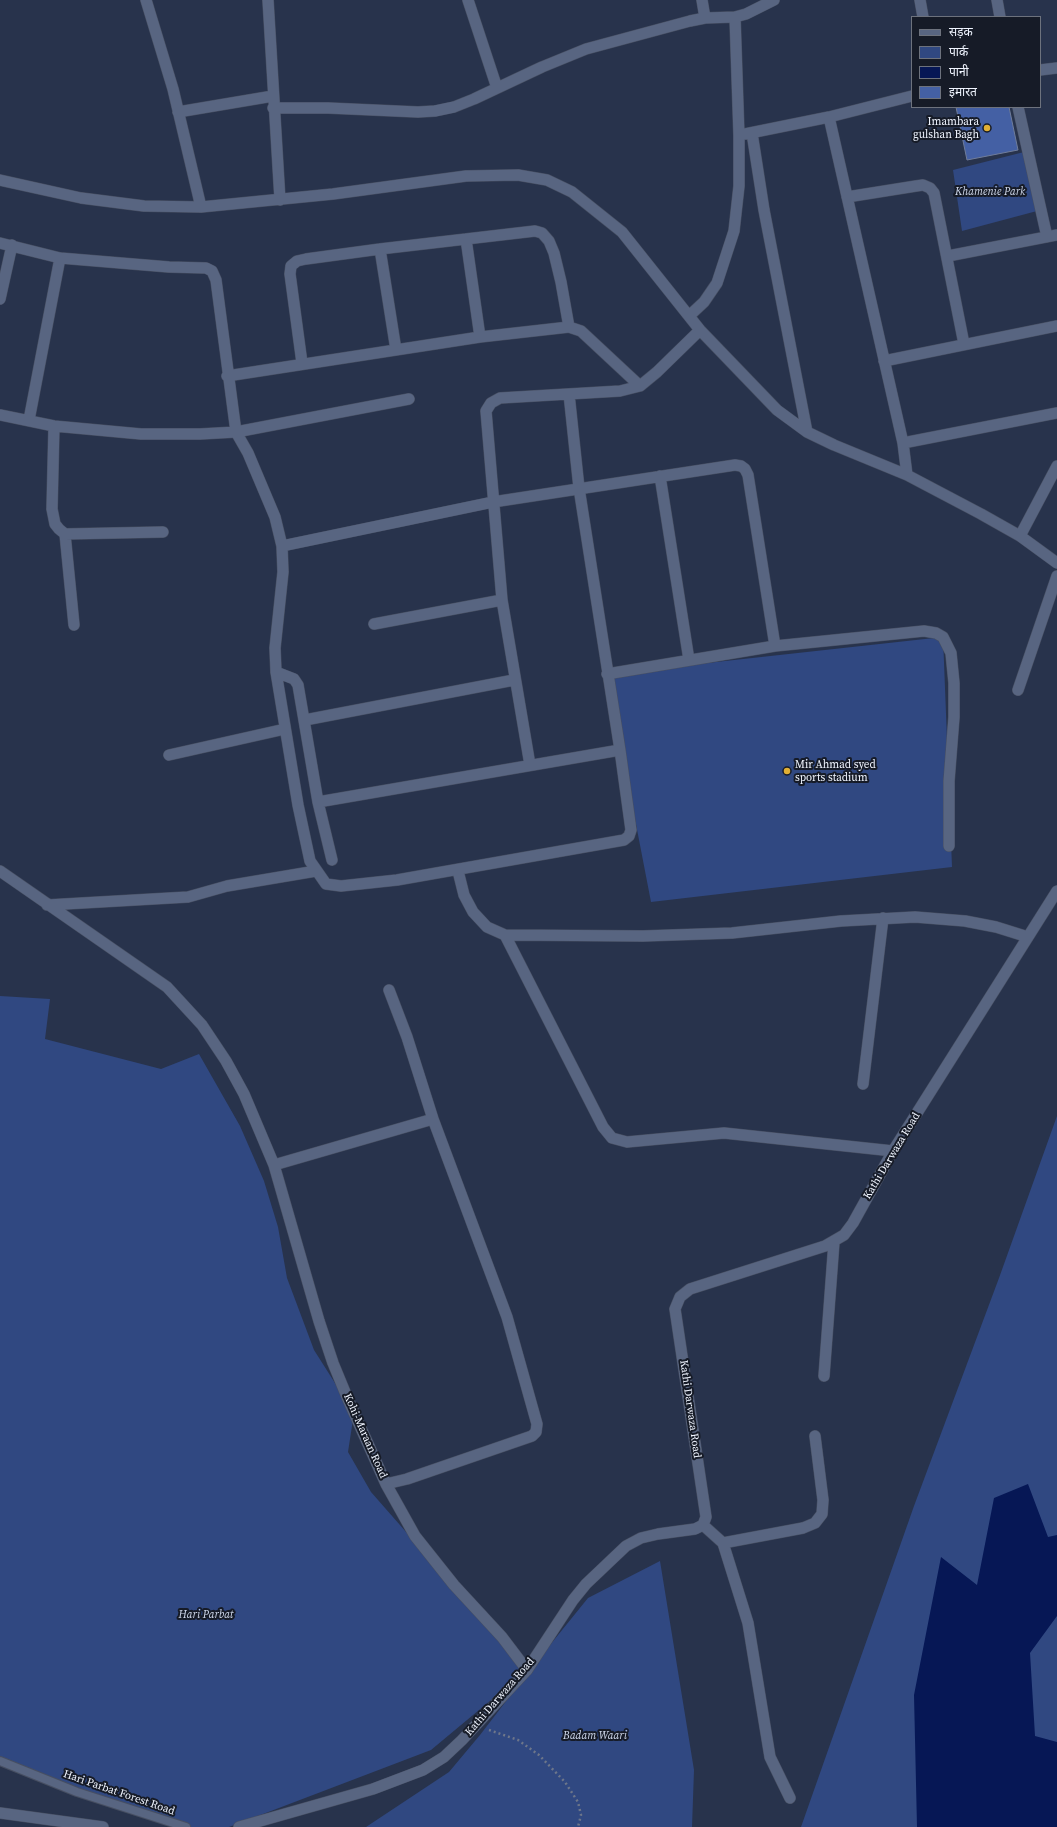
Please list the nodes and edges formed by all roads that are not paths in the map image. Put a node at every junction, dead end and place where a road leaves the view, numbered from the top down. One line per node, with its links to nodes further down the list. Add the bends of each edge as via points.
1 (146, 0): 19 (street)
2 (268, 0): 15 (street)
3 (468, 0): 14 (street)
4 (702, 0): 11 (street)
5 (774, 0): 10 (street, via 757,10)
6 (920, 0): 8 (street)
7 (997, 0): 9 (street)
8 (923, 16)
9 (1000, 16)
10 (735, 17): 11 (street); 22 (street)
11 (705, 18): 14 (street, via 586,49)
12 (1057, 68): 13 (street)
13 (1041, 70)
14 (497, 88): 17 (street, via 454,107 435,111)
15 (273, 96): 17 (street); 19 (street)
16 (911, 96): 20 (street)
17 (273, 108): 25 (street)
18 (1018, 108): 27 (street)
19 (178, 112): 26 (street)
20 (829, 117): 21 (street); 24 (street)
21 (752, 133): 22 (street); 53 (street, via 764,210)
22 (739, 136): 35 (street, via 734,231 717,283 704,302)
23 (0, 180): 26 (street, via 81,198 144,206)
24 (847, 197): 32 (street, via 923,185 930,188 934,193); 42 (street)
25 (280, 200): 26 (street); 35 (street, via 466,176 518,175 547,180 572,192 622,232)
26 (201, 207)
27 (1052, 236): 32 (street)
28 (466, 239): 31 (street); 37 (street, via 535,231 542,233 554,253); 39 (street)
29 (0, 243): 30 (street)
30 (12, 245): 33 (street); 34 (street)
31 (380, 249): 41 (street); 43 (street, via 306,259 291,266)
32 (948, 256): 40 (street)
33 (60, 258): 44 (street, via 206,268 212,271 216,280); 50 (street)
34 (0, 299)
35 (689, 316): 38 (street)
36 (1057, 326): 40 (street)
37 (569, 327): 39 (street); 45 (street, via 580,331)
38 (700, 330): 45 (street); 53 (street, via 777,410)
39 (480, 337): 41 (street)
40 (964, 344): 42 (street)
41 (396, 350): 43 (street)
42 (884, 361): 54 (street)
43 (302, 363): 44 (street)
44 (227, 376): 52 (street)
45 (640, 386): 46 (street, via 620,391)
46 (569, 394): 59 (street); 60 (street, via 513,396 500,398 491,403 486,411)
47 (409, 398): 52 (street)
48 (1057, 413): 54 (street)
49 (0, 416): 50 (street)
50 (29, 420): 51 (street)
51 (54, 426): 52 (street, via 141,434); 62 (street, via 52,509 55,524)
52 (236, 432): 64 (street, via 267,497)
53 (807, 432): 56 (street)
54 (903, 444): 56 (street)
55 (1057, 466): 58 (street)
56 (907, 475): 63 (street)
57 (660, 476): 59 (street); 70 (street, via 735,465 745,469); 71 (street)
58 (1055, 478): 63 (street)
59 (578, 488): 60 (street); 73 (street)
60 (493, 502): 64 (street); 67 (street)
61 (163, 532): 62 (street)
62 (65, 534): 69 (street)
63 (1020, 536): 65 (street)
64 (282, 546): 72 (street, via 283,572 275,648)
65 (1057, 563)
66 (1057, 576): 75 (street)
67 (502, 600): 68 (street); 74 (street)
68 (374, 624)
69 (74, 625)
70 (775, 646): 71 (street); 82 (street, via 924,630 943,638 951,654 954,683)
71 (690, 660): 73 (street)
72 (276, 672): 76 (street, via 296,681); 77 (street)
73 (608, 674): 78 (street)
74 (514, 680): 76 (street); 80 (street)
75 (1018, 690)
76 (305, 720): 81 (street)
77 (285, 729): 79 (street); 85 (street, via 310,861)
78 (620, 750): 80 (street); 86 (street, via 631,830 624,840)
79 (169, 755)
80 (530, 765): 81 (street)
81 (318, 802): 83 (street)
82 (949, 846)
83 (332, 860)
84 (0, 871): 88 (street, Kohi-Maraan Road)
85 (316, 871): 86 (street, via 326,884 341,886); 88 (street, via 227,886 188,897)
86 (458, 871): 90 (street, via 464,895 474,912 488,927)
87 (1057, 891): 91 (street, Kathi Darwaza Road)
88 (47, 904): 96 (street, Kohi-Maraan Road, via 167,987 202,1025 244,1094)
89 (883, 918): 90 (street, via 724,933 643,936); 91 (street, via 914,917 965,921); 93 (street)
90 (505, 935): 95 (street, via 603,1127 612,1138 627,1142 724,1133)
91 (1028, 937): 95 (street, Kathi Darwaza Road)
92 (389, 990): 94 (street)
93 (863, 1084)
94 (433, 1119): 96 (street); 100 (street, via 507,1317 537,1424 536,1432 532,1436)
95 (893, 1151): 97 (street, Kathi Darwaza Road, via 853,1224)
96 (274, 1165): 100 (street, Kohi-Maraan Road, via 319,1321 350,1403)
97 (834, 1242): 98 (street); 101 (street, Kathi Darwaza Road, via 690,1289 680,1298 675,1309 706,1517)
98 (824, 1376)
99 (815, 1436): 102 (street, via 823,1500 822,1514 815,1522 803,1528)
100 (386, 1484): 103 (street, Kohi-Maraan Road, via 415,1536)
101 (703, 1526): 102 (street); 103 (street, Kathi Darwaza Road, via 641,1538 626,1546 573,1600)
102 (723, 1543): 105 (street, via 748,1623 770,1757)
103 (527, 1670): 109 (street, Kathi Darwaza Road, via 444,1757 423,1770 373,1789)
104 (0, 1762): 108 (lane, Hari Parbat Forest Road, via 77,1792)
105 (790, 1798)
106 (0, 1813): 107 (street)
107 (103, 1827)
108 (186, 1827)
109 (238, 1827)

